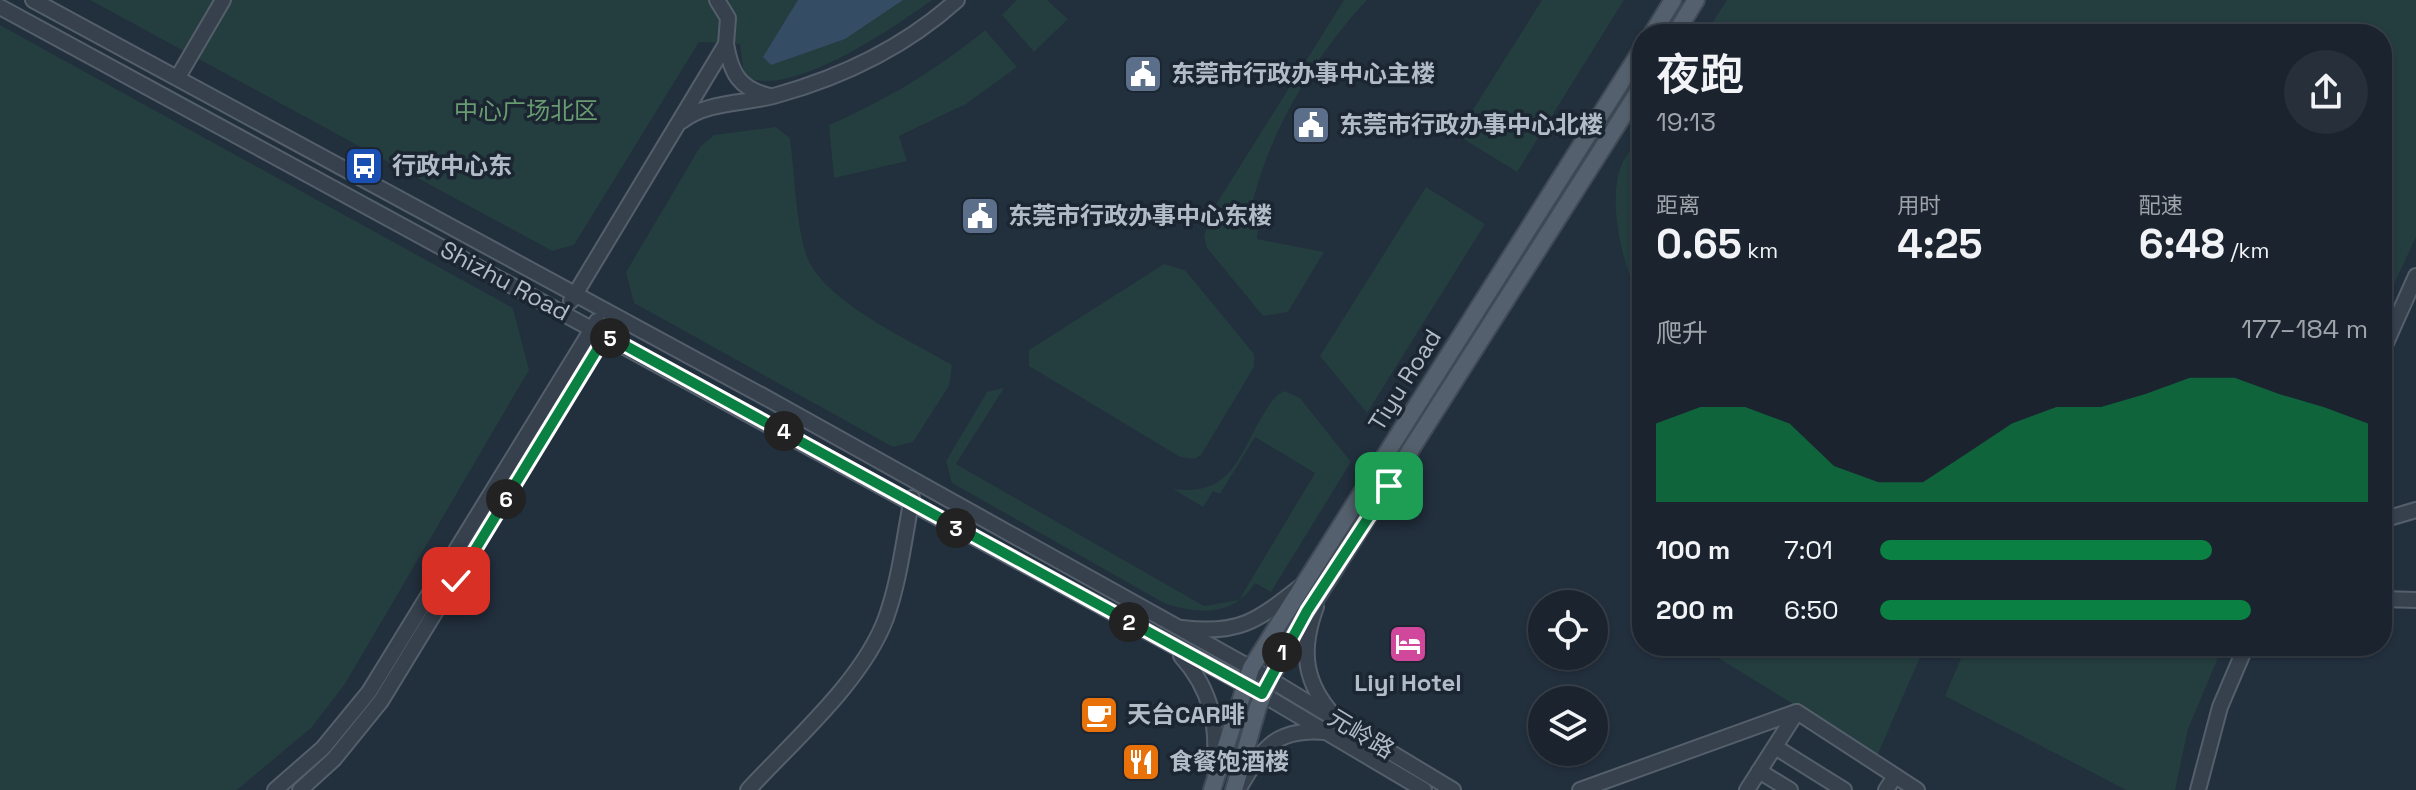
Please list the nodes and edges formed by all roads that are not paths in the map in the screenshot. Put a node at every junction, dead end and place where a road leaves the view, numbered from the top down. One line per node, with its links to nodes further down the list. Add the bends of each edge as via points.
1 (33, 0): 12 (street, Shizhu Road)
2 (223, 0): 12 (street)
3 (717, 0): 10 (street, via 728,18)
4 (957, 0): 13 (street, via 930,24 846,73)
5 (1673, 0): 8 (main road)
6 (1696, 0): 9 (main road)
7 (0, 7): 18 (street, Shizhu Road)
8 (1658, 24)
9 (1681, 24)
10 (726, 44): 13 (street, via 740,83); 15 (street)
11 (1632, 65): 26 (main road, Tiyu Road)
12 (178, 77): 17 (street, Shizhu Road)
13 (774, 96): 15 (street, via 701,111)
14 (1632, 102): 27 (main road, Tiyu Road)
15 (678, 123): 17 (street)
16 (2416, 276): 20 (street)
17 (575, 295): 18 (street); 19 (street, Shizhu Road)
18 (565, 313): 21 (street, Shizhu Road)
19 (609, 314): 21 (street); 22 (street, Shizhu Road)
20 (2392, 330)
21 (599, 332): 23 (street, Shizhu Road); 41 (street, via 369,692 323,748); 42 (street, via 381,701 334,759)
22 (915, 482): 23 (street); 30 (street, Shizhu Road)
23 (911, 503): 31 (street, Shizhu Road); 43 (street, via 888,608 874,642 851,677)
24 (2416, 510): 25 (street)
25 (2392, 517)
26 (1304, 585): 30 (street, via 1246,626 1224,632); 33 (main road, Tiyu Road)
27 (1320, 595): 35 (main road, Tiyu Road); 37 (street, via 1307,630 1305,658)
28 (2392, 599): 29 (street)
29 (2416, 600)
30 (1175, 627): 33 (street, Shizhu Road)
31 (1170, 644): 34 (street, Shizhu Road); 44 (street, via 1195,672 1214,719)
32 (2242, 656): 54 (street, via 2220,707)
33 (1251, 668): 34 (main road, Tiyu Road); 35 (street, Shizhu Road)
34 (1246, 686): 35 (street, Shizhu Road); 44 (main road, Tiyu Road)
35 (1266, 686): 37 (street, 元岭路); 45 (main road, Tiyu Road)
36 (1797, 712): 38 (street); 40 (street); 48 (street)
37 (1333, 726): 45 (street, via 1271,741); 46 (street, 元岭路); 47 (street, 元岭路)
38 (1775, 747): 39 (street); 51 (street)
39 (1759, 771): 49 (street); 50 (street)
40 (1895, 776): 52 (street); 53 (street)
41 (275, 790)
42 (300, 790)
43 (748, 790)
44 (1212, 790)
45 (1236, 790)
46 (1424, 790)
47 (1453, 790)
48 (1580, 790)
49 (1747, 790)
50 (1790, 790)
51 (1844, 790)
52 (1886, 790)
53 (1917, 790)
54 (2198, 790)

